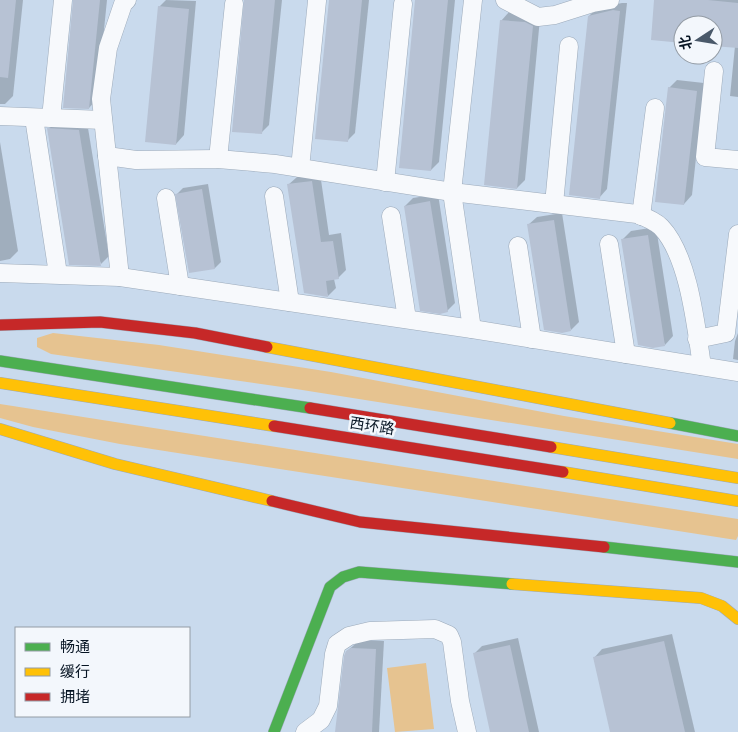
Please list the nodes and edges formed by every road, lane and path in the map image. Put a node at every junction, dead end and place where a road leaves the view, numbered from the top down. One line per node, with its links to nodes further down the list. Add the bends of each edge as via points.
1 (63, 0): 13 (street)
2 (127, 0): 14 (street, via 108,48 101,99)
3 (474, 0): 20 (street)
4 (505, 0): 5 (street, via 538,17)
5 (610, 0)
6 (316, 1): 18 (street)
7 (234, 4): 16 (street)
8 (403, 4): 19 (street)
9 (569, 46): 23 (street)
10 (714, 71): 17 (street, via 705,157)
11 (655, 108): 25 (street)
12 (0, 116): 13 (street)
13 (42, 118): 14 (street); 30 (street)
14 (103, 120): 15 (street)
15 (107, 156): 16 (street, via 136,160); 31 (street)
16 (218, 159): 18 (street)
17 (738, 160)
18 (300, 168): 19 (street)
19 (385, 182): 20 (street)
20 (452, 192): 23 (street); 38 (street)
21 (274, 196): 33 (street)
22 (166, 198): 32 (street)
23 (554, 204): 25 (street)
24 (391, 216): 34 (street)
25 (642, 216): 40 (street, via 659,224 672,239 690,290)
26 (738, 234): 40 (street, via 726,333)
27 (609, 244): 41 (street)
28 (518, 246): 39 (street)
29 (0, 273): 30 (street)
30 (58, 274): 31 (street)
31 (120, 276): 32 (street)
32 (180, 286): 33 (street)
33 (290, 302): 34 (street)
34 (407, 319): 38 (street)
35 (0, 320): 36 (main road)
36 (46, 324): 37 (main road); 47 (main road, via 100,322 195,333)
37 (0, 325)
38 (472, 329): 39 (street)
39 (532, 339): 41 (street)
40 (698, 339): 43 (street)
41 (626, 354): 43 (street)
42 (0, 361): 48 (main road, 西环路)
43 (702, 366): 44 (street)
44 (738, 372)
45 (0, 384): 49 (main road, 西环路)
46 (0, 429): 50 (main road, via 115,464 360,522)
47 (738, 436)
48 (738, 478)
49 (738, 501)
50 (738, 562)
51 (738, 619): 52 (main road, via 732,611 701,598 359,572 346,575 330,587)
52 (274, 732)
53 (305, 732): 54 (street, via 320,720 328,706 337,644 349,636 370,631 435,629 449,635 452,642)
54 (467, 732)

